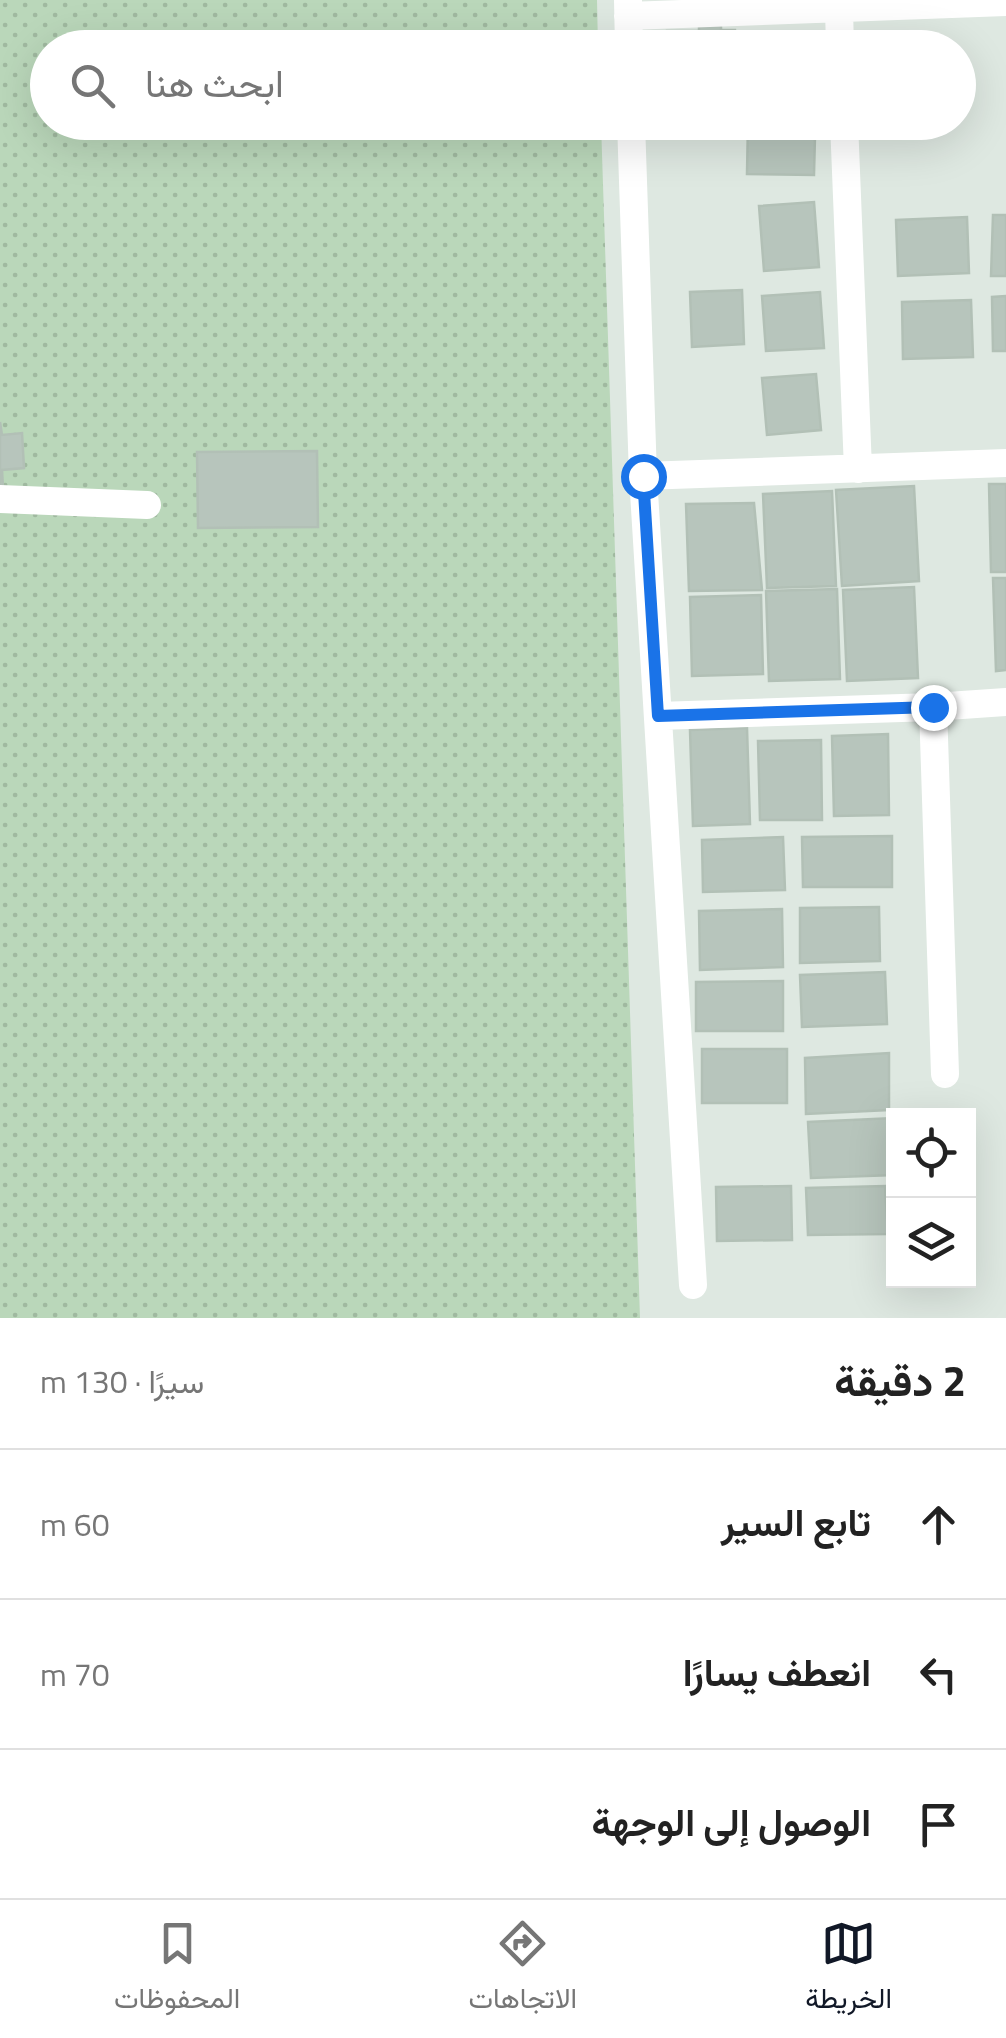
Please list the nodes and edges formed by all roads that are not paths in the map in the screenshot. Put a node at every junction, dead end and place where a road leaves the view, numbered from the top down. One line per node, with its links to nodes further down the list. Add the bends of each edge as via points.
1 (1006, 2): 3 (street)
2 (628, 8): 3 (street)
3 (839, 8): 4 (street)
4 (840, 30)
5 (632, 140): 9 (street)
6 (845, 140): 8 (street)
7 (1006, 464): 8 (street)
8 (858, 469): 9 (street)
9 (643, 476): 14 (street)
10 (0, 499): 11 (street)
11 (146, 505)
12 (1006, 702): 13 (street)
13 (933, 707): 14 (street); 15 (street)
14 (658, 716): 16 (street)
15 (945, 1074)
16 (693, 1285)

